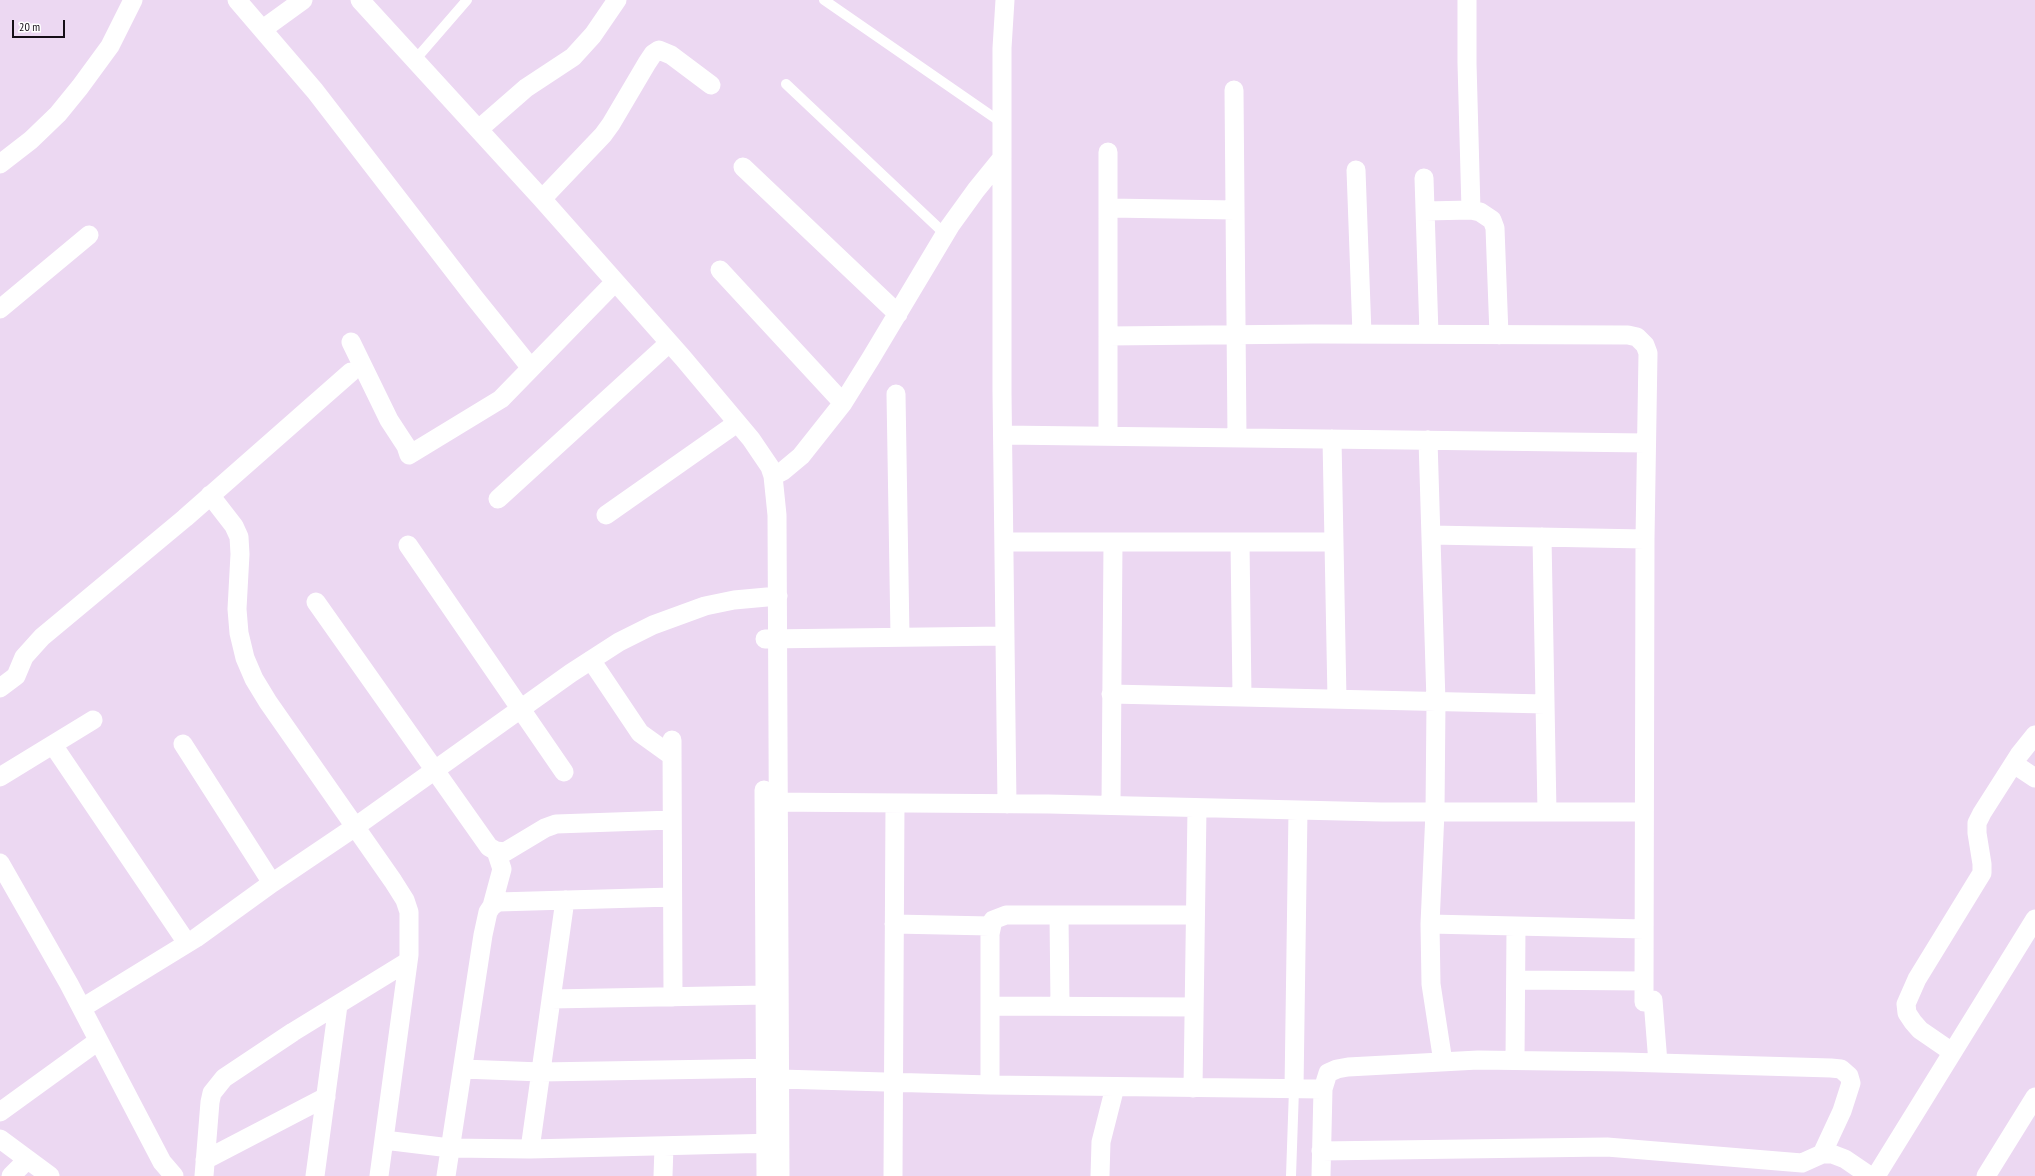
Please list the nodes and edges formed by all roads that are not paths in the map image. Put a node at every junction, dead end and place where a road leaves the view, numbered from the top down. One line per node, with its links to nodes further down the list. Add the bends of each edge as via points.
1 (133, 0): 19 (street, via 110,46 80,87 58,114)
2 (237, 0): 10 (street)
3 (303, 0): 10 (street)
4 (360, 0): 11 (street)
5 (467, 0): 11 (lane)
6 (617, 0): 16 (street, via 593,35 573,57 526,88)
7 (824, 0): 15 (lane)
8 (1005, 0): 15 (street)
9 (1468, 0): 26 (street)
10 (263, 29): 41 (street, via 315,91)
11 (415, 60): 16 (street)
12 (786, 84): 28 (lane)
13 (711, 85): 23 (street, via 666,51 659,50 653,54 603,135)
14 (1234, 90): 25 (street)
15 (1002, 123): 18 (street)
16 (478, 129): 23 (street)
17 (1108, 152): 24 (street)
18 (1002, 158): 28 (street, via 961,209); 46 (street)
19 (0, 164)
20 (743, 167): 33 (street)
21 (1356, 170): 34 (street)
22 (1424, 178): 27 (street)
23 (542, 199): 31 (street)
24 (1109, 208): 25 (street); 38 (street)
25 (1235, 210): 37 (street)
26 (1471, 210): 27 (street); 36 (street, via 1487,215 1495,228)
27 (1425, 211): 35 (street)
28 (945, 234): 33 (street)
29 (89, 235): 32 (street)
30 (720, 270): 44 (street)
31 (615, 282): 40 (street); 41 (street)
32 (0, 309)
33 (898, 314): 44 (street)
34 (1362, 334): 35 (street); 37 (street)
35 (1429, 334): 36 (street)
36 (1499, 334): 51 (street, via 1637,337 1648,352)
37 (1236, 335): 38 (street); 48 (street)
38 (1108, 336): 47 (street)
39 (351, 342): 41 (street, via 409,455 500,399)
40 (669, 343): 45 (street); 55 (street)
41 (531, 368)
42 (351, 372): 54 (street)
43 (896, 394): 67 (street)
44 (843, 403): 53 (street, via 801,456)
45 (737, 423): 52 (street); 56 (street)
46 (1002, 434): 47 (street); 60 (street)
47 (1108, 436): 48 (street)
48 (1237, 438): 49 (street)
49 (1332, 439): 50 (street); 63 (street)
50 (1428, 440): 51 (street); 57 (street)
51 (1646, 443): 59 (street)
52 (760, 453): 53 (street, via 766,459); 65 (street)
53 (773, 476): 65 (street, via 777,510)
54 (210, 495): 71 (street, via 42,637 24,657 16,676); 97 (street, via 234,526 239,537 237,608 245,658 268,702)
55 (498, 499)
56 (606, 516)
57 (1431, 536): 58 (street); 75 (street)
58 (1542, 537): 59 (street); 76 (street)
59 (1645, 539): 95 (street)
60 (1004, 542): 61 (street); 68 (street)
61 (1113, 542): 62 (street); 72 (street)
62 (1240, 542): 63 (street); 73 (street)
63 (1334, 542): 74 (street)
64 (408, 545): 77 (street)
65 (772, 596): 69 (street); 70 (street, via 691,610 653,625)
66 (316, 602): 83 (street)
67 (900, 636): 68 (street); 69 (street)
68 (1005, 636): 89 (street)
69 (771, 639): 87 (street)
70 (591, 660): 77 (street); 96 (street, via 640,733 672,748)
71 (0, 688)
72 (1111, 694): 73 (street); 90 (street)
73 (1242, 697): 74 (street)
74 (1337, 700): 75 (street)
75 (1436, 702): 76 (street); 93 (street)
76 (1545, 704): 94 (street)
77 (520, 708): 83 (street); 84 (street)
78 (94, 720): 81 (street)
79 (2035, 735): 82 (street)
80 (183, 744): 101 (street)
81 (53, 745): 85 (street); 113 (street)
82 (2014, 764): 86 (street); 126 (street, via 1977,823 1982,864 1978,882 1917,979 1906,1004 1912,1022)
83 (434, 771): 97 (street); 98 (street, via 481,837)
84 (564, 772)
85 (0, 777)
86 (2035, 778)
87 (772, 802): 88 (street); 117 (street); 132 (street)
88 (895, 803): 89 (street); 108 (street)
89 (1008, 804): 90 (street)
90 (1111, 805): 91 (street)
91 (1197, 808): 92 (street); 106 (street)
92 (1298, 810): 93 (street); 137 (street)
93 (1435, 812): 94 (street); 109 (street)
94 (1547, 812): 95 (street)
95 (1644, 812): 112 (street)
96 (672, 820): 98 (street, via 556,824 505,852); 102 (street)
97 (356, 827): 101 (street); 114 (street, via 406,900 410,927)
98 (496, 851): 104 (street, via 502,869)
99 (0, 863): 100 (street)
100 (5, 882): 124 (street)
101 (272, 883): 113 (street)
102 (672, 897): 103 (street); 118 (street)
103 (565, 900): 104 (street, via 498,902); 119 (street)
104 (492, 906): 130 (street, via 488,912 483,935)
105 (1059, 915): 106 (street); 110 (street, via 1006,915 993,920); 122 (street)
106 (1195, 916): 123 (street)
107 (2035, 919): 126 (street)
108 (894, 924): 110 (street); 133 (street)
109 (1430, 924): 111 (street); 128 (street, via 1431,984)
110 (990, 926): 121 (street)
111 (1516, 928): 112 (street); 115 (street)
112 (1644, 929): 116 (street)
113 (187, 944): 124 (street)
114 (408, 962): 120 (street); 143 (street)
115 (1516, 980): 116 (street); 127 (street)
116 (1644, 981): 129 (street)
117 (766, 995): 118 (street); 132 (street)
118 (673, 997): 119 (street)
119 (551, 999): 131 (street)
120 (338, 1005): 139 (street); 151 (street, via 232,1073 217,1086 210,1102)
121 (990, 1006): 122 (street); 134 (street)
122 (1060, 1006): 123 (street)
123 (1194, 1007): 136 (street)
124 (82, 1008): 125 (street)
125 (98, 1041): 141 (street); 154 (street, via 162,1162)
126 (1952, 1052): 166 (street)
127 (1515, 1060): 128 (street); 129 (street)
128 (1443, 1062): 138 (street, via 1337,1069 1328,1073)
129 (1658, 1063): 149 (street, via 1841,1069 1849,1076 1851,1083 1842,1111)
130 (463, 1069): 131 (street); 146 (street)
131 (541, 1072): 132 (street); 147 (street)
132 (775, 1072): 133 (street); 144 (street)
133 (894, 1082): 134 (street); 161 (street)
134 (990, 1085): 135 (street)
135 (1115, 1087): 136 (street); 162 (street, via 1101,1142)
136 (1193, 1088): 137 (street)
137 (1294, 1089): 138 (street); 163 (lane)
138 (1323, 1089): 148 (street)
139 (326, 1096): 151 (street); 155 (street)
140 (2035, 1097): 167 (street)
141 (0, 1112)
142 (0, 1139): 150 (street)
143 (384, 1140): 146 (street); 156 (street)
144 (773, 1144): 145 (street); 159 (street); 160 (street)
145 (664, 1147): 147 (street); 158 (street)
146 (450, 1148): 147 (street); 157 (street)
147 (530, 1149)
148 (1321, 1151): 149 (street, via 1607,1147 1802,1164); 164 (street)
149 (1822, 1154): 165 (street, via 1832,1154)
150 (27, 1160): 152 (street); 153 (street)
151 (204, 1168)
152 (11, 1176)
153 (50, 1176)
154 (174, 1176)
155 (315, 1176)
156 (379, 1176)
157 (446, 1176)
158 (663, 1176)
159 (766, 1176)
160 (780, 1176)
161 (893, 1176)
162 (1100, 1176)
163 (1291, 1176)
164 (1321, 1176)
165 (1870, 1176)
166 (1876, 1176)
167 (1986, 1176)

